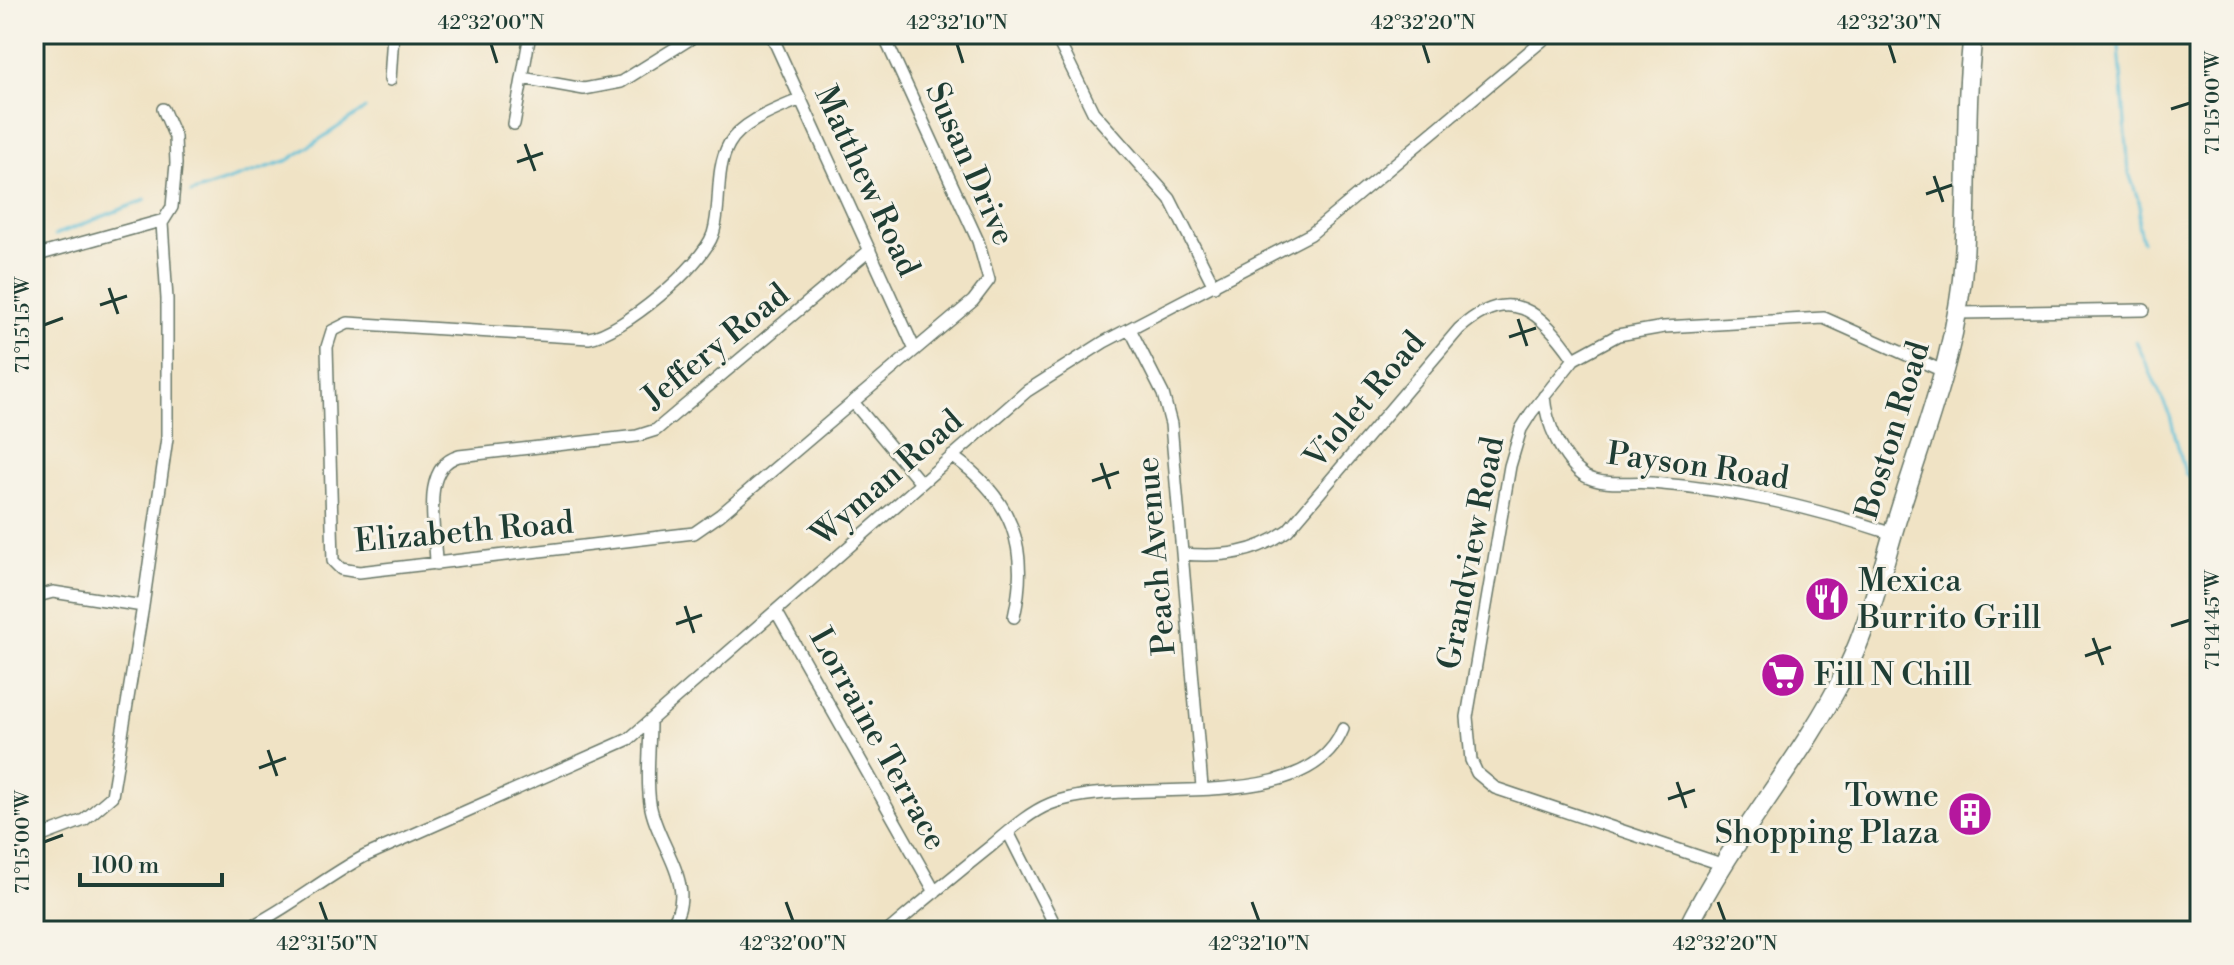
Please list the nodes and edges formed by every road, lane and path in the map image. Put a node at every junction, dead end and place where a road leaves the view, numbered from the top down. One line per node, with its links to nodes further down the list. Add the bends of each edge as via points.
1 (393, 34): 10 (street)
2 (530, 34): 9 (street)
3 (698, 34): 9 (street, via 621,82 584,89)
4 (771, 34): 11 (street, Matthew Road)
5 (883, 34): 21 (street, Susan Drive, via 989,274 982,292)
6 (1055, 34): 17 (street, via 1093,112 1170,199)
7 (1550, 34): 17 (street, Wyman Road, via 1326,223)
8 (1973, 34): 19 (main road, Boston Road)
9 (522, 78): 13 (street)
10 (390, 80)
11 (801, 99): 15 (street, Matthew Road); 30 (street, Elizabeth Road, via 735,136 724,156 716,223 705,252 612,331 589,338 348,323 332,331 327,347 333,561 359,572)
12 (163, 109): 14 (street, via 175,137 176,164 172,207)
13 (514, 124)
14 (164, 220): 16 (street); 32 (street, via 167,438)
15 (870, 250): 21 (street, Matthew Road); 30 (street, Jeffery Road, via 656,430 444,462 434,481)
16 (34, 256)
17 (1214, 286): 20 (street, Wyman Road)
18 (2144, 310): 19 (street)
19 (1958, 313): 23 (main road, Boston Road)
20 (1130, 329): 26 (street, Wyman Road, via 1054,372); 29 (street, Peach Avenue, via 1163,394 1171,424)
21 (915, 350): 25 (street, Susan Drive)
22 (1574, 359): 23 (street, Grandview Road, via 1600,342 1638,330 1818,317); 24 (street, Grandview Road); 29 (street, Violet Road, via 1544,320 1524,308 1503,304 1480,312 1459,329 1288,530 1244,552)
23 (1945, 372): 28 (main road, Boston Road)
24 (1544, 396): 28 (street, Payson Road, via 1549,424 1562,447 1574,466 1595,480 1738,491); 41 (street, Grandview Road, via 1521,429 1512,459 1467,717 1471,760 1484,780 1506,792)
25 (853, 402): 27 (street); 30 (street, Elizabeth Road, via 694,533)
26 (952, 456): 27 (street, Wyman Road); 34 (street, via 993,495 1015,531 1021,560)
27 (920, 482): 33 (street, Wyman Road)
28 (1893, 534): 38 (main road, Boston Road, via 1849,666)
29 (1183, 554): 37 (street, Peach Avenue)
30 (436, 564)
31 (34, 597): 32 (street, via 53,592)
32 (143, 606): 40 (street, via 112,796 84,820)
33 (776, 611): 35 (street, Wyman Road); 42 (street, Lorraine Terrace)
34 (1014, 617)
35 (650, 721): 43 (street, Wyman Road, via 606,751 328,875); 44 (street, via 651,811 682,893 675,920)
36 (1343, 729): 37 (street, via 1337,746 1283,778)
37 (1202, 787): 39 (street, via 1068,798 1039,809)
38 (1757, 810): 41 (main road, Boston Road); 48 (main road, Boston Road)
39 (1008, 832): 42 (street); 46 (street)
40 (34, 839)
41 (1715, 862): 47 (main road, Boston Road)
42 (935, 892): 45 (street)
43 (242, 931)
44 (666, 931)
45 (888, 931)
46 (1058, 931)
47 (1674, 931)
48 (1686, 931)

